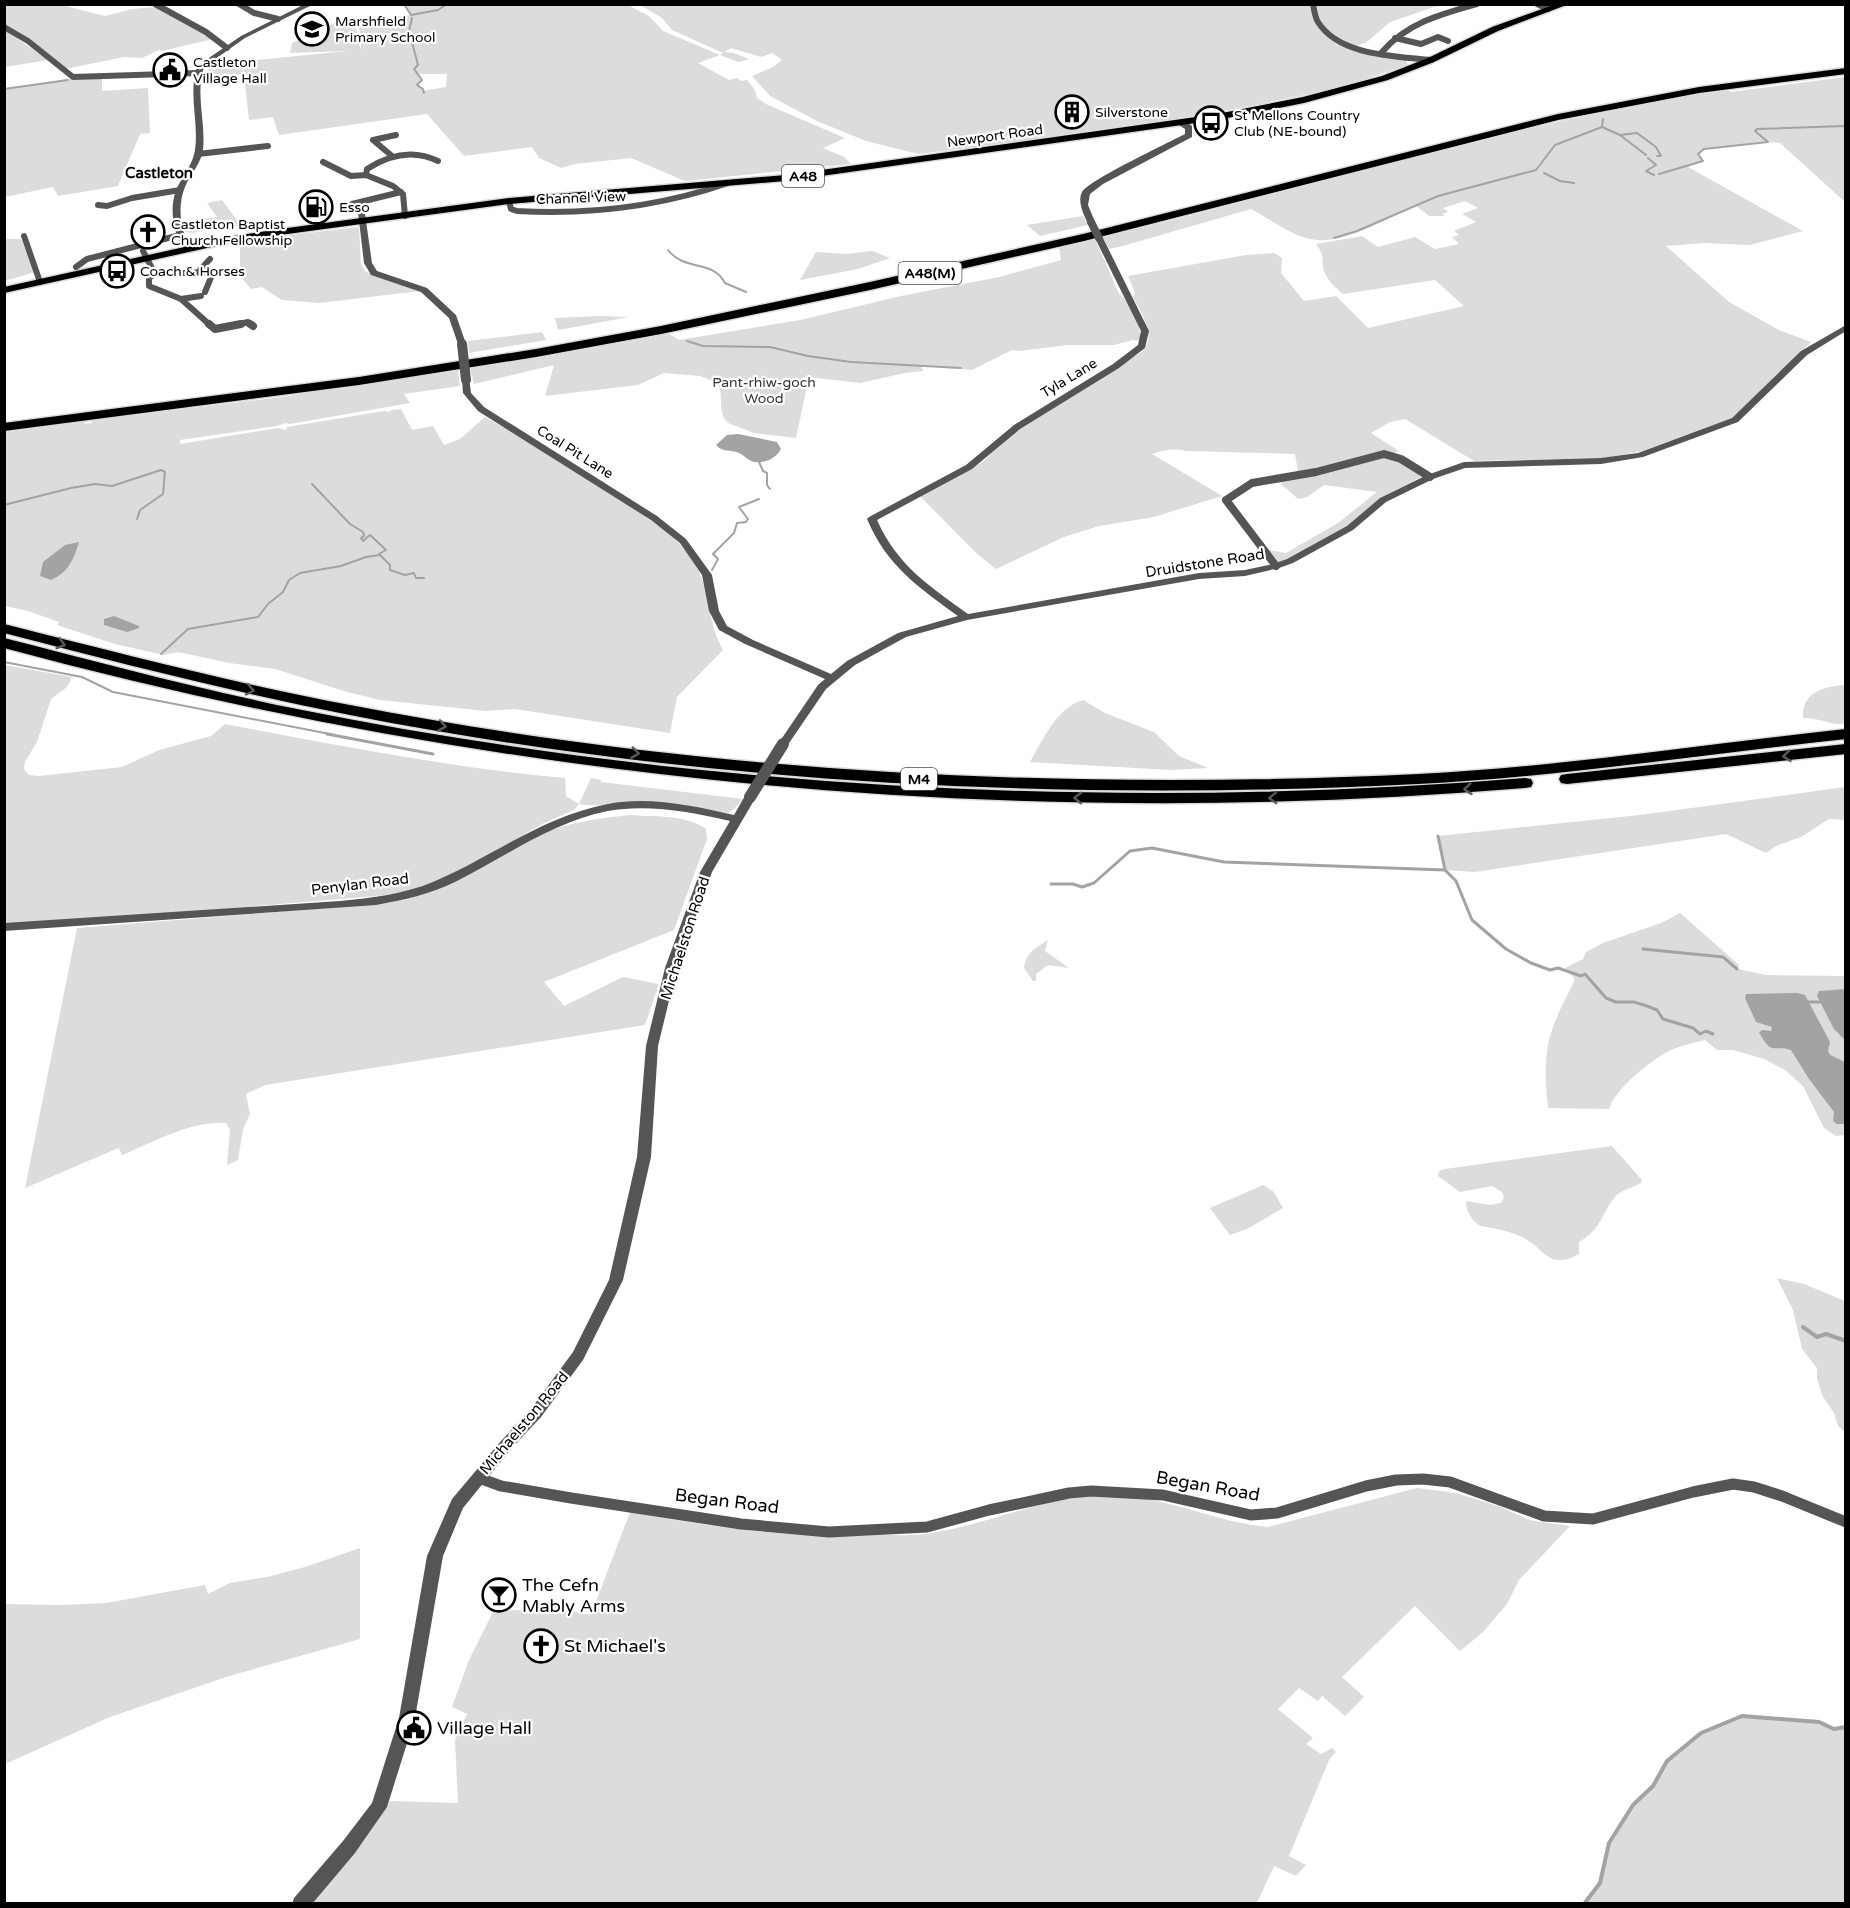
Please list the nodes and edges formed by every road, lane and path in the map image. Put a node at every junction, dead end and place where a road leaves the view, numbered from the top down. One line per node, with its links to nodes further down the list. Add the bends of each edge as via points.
1 (155, 4): 12 (street, via 206,32)
2 (239, 4): 8 (street, via 251,14)
3 (311, 4): 8 (street)
4 (1313, 4): 14 (street, via 1321,27 1347,45 1366,52)
5 (1477, 4): 10 (street, via 1424,22)
6 (1565, 4): 7 (main road, Newport Road / A48)
7 (1543, 6): 15 (main road, Newport Road / A48)
8 (278, 19): 12 (street)
9 (4, 27): 19 (street, via 73,77)
10 (1393, 39): 11 (street, via 1421,44 1438,37); 13 (street)
11 (1449, 41)
12 (226, 48): 19 (street, via 201,66)
13 (1382, 52)
14 (1406, 57): 15 (street); 16 (street)
15 (1431, 60): 16 (main road, Newport Road / A48)
16 (1416, 67): 20 (main road, Newport Road / A48, via 1304,100)
17 (1845, 67): 49 (highway, A48(M), via 1682,88 1565,110 1083,232 655,325 336,378)
18 (1845, 71): 50 (highway, A48(M), via 1699,90 1558,117 1096,234 661,330 351,382)
19 (198, 73): 23 (street)
20 (1182, 123): 28 (main road, Newport Road / A48, via 892,165); 53 (street, Tyla Lane, bridge, via 1189,128 1189,135 1086,193 1084,205 1091,222 1145,331 1142,346 1017,427 969,467 872,519 901,568)
21 (396, 135): 24 (street, via 373,140)
22 (268, 146): 23 (street)
23 (198, 154): 29 (street)
24 (392, 156): 25 (street, via 417,153); 27 (street, via 374,163)
25 (438, 161)
26 (323, 162): 27 (street, via 351,176)
27 (366, 175): 30 (street)
28 (728, 183): 31 (main road, Newport Road / A48); 31 (street, Channel View, via 664,203 613,212 517,211 511,209)
29 (180, 190): 33 (street, via 132,198 108,208); 37 (street, via 178,206)
30 (401, 192): 32 (street); 34 (street)
31 (509, 201): 34 (main road, Newport Road / A48)
32 (352, 204)
33 (98, 205)
34 (404, 213): 35 (main road, Newport Road / A48)
35 (362, 218): 37 (main road, Newport Road / A48); 56 (street, Coal Pit Lane, bridge, via 368,263 374,273 424,290 453,317 462,344 466,393 481,410 654,518 683,541 707,575 714,611 723,628)
36 (24, 236): 43 (street)
37 (184, 243): 38 (main road, Newport Road / A48); 38 (street, via 176,240); 40 (street, Newport Road, via 87,259)
38 (146, 253): 40 (main road, Newport Road / A48); 42 (street); 43 (main road, Newport Road / A48)
39 (210, 259): 41 (street)
40 (76, 267): 43 (main road, Newport Road / A48)
41 (199, 271): 42 (street); 46 (street, via 212,275 203,294)
42 (155, 274): 46 (street, via 149,278 148,286)
43 (40, 279): 44 (main road, Newport Road / A48); 45 (main road, Newport Road / A48)
44 (4, 285)
45 (4, 290)
46 (181, 299): 47 (street, via 215,329 248,322)
47 (253, 326)
48 (1845, 327): 51 (street, Druidstone Road, via 1804,353 1735,420 1640,455 1601,461 1477,463)
49 (4, 418)
50 (4, 427)
51 (1430, 477): 52 (street, Druidstone Road, via 1383,500 1322,545); 52 (street, via 1401,459 1384,454 1252,483 1226,500)
52 (1276, 566): 53 (street, Druidstone Road)
53 (966, 617): 56 (street, Druidstone Road, via 902,635)
54 (4, 628): 57 (highway, M4, one-way to 57, via 152,668 314,704 605,750 916,779 1119,786 1423,779 1553,769)
55 (4, 643): 58 (highway, M4, one-way to 55, via 1440,791 1350,796 1134,800 888,791 716,776 479,746 187,690)
56 (831, 678): 59 (street, Druidstone Road, bridge, via 815,695)
57 (1845, 734)
58 (1845, 749)
59 (736, 819): 60 (street, Penylan Road, via 696,809 643,806 595,810 559,822 458,876 403,896); 61 (street, Michaelston Road, via 706,872 671,968 652,1046 644,1157 616,1280 578,1356 536,1413)
60 (4, 927)
61 (478, 1478): 62 (street, Began Road, via 571,1498 741,1524 829,1532 927,1527 1012,1505 1091,1491 1163,1495 1251,1515 1277,1513 1366,1486 1423,1479 1450,1482 1544,1516 1593,1519 1733,1484 1782,1496); 63 (street, Michaelston Road, via 458,1504 435,1556 407,1718 379,1807)
62 (1845, 1522)
63 (300, 1904)

